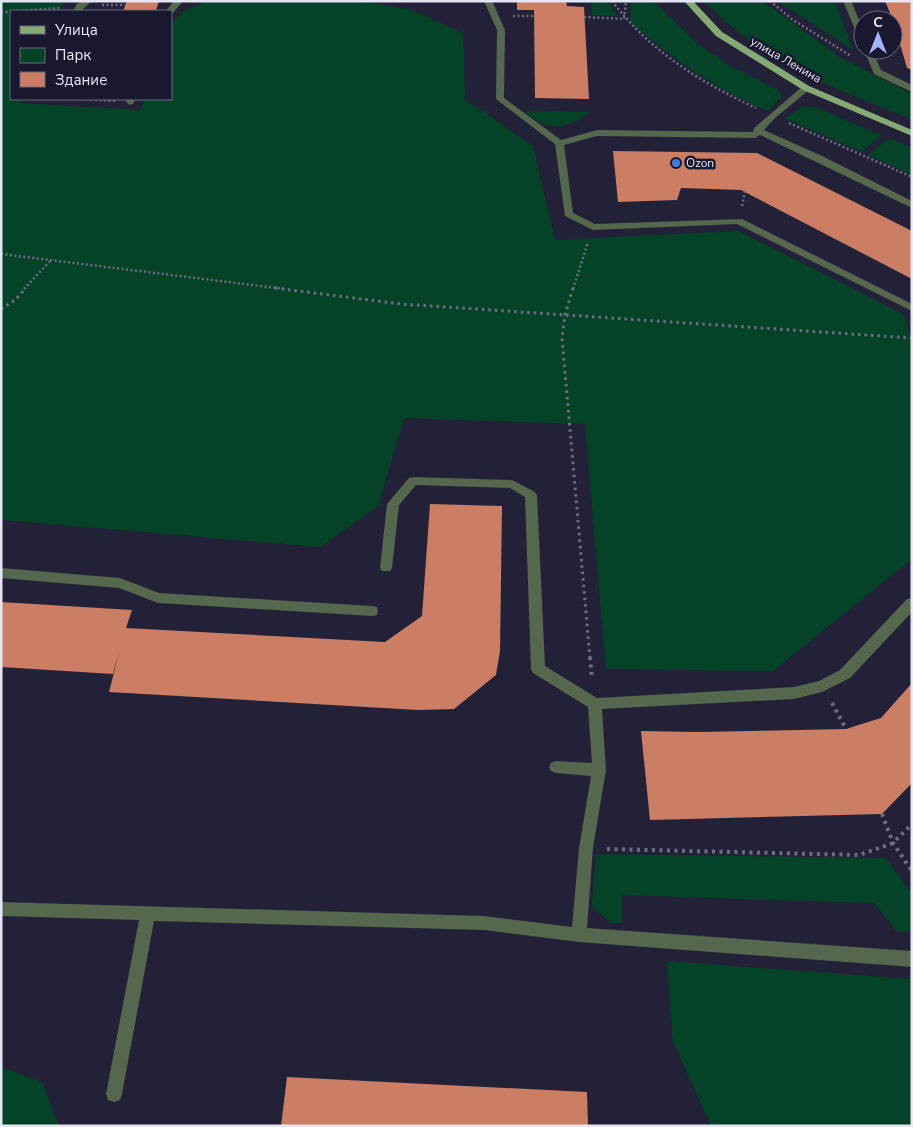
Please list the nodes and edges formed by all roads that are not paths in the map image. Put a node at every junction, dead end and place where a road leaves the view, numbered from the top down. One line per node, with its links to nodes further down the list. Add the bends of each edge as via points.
1 (88, 1): 5 (lane)
2 (488, 1): 12 (lane, via 501,30 500,99)
3 (688, 1): 8 (main road, улица Ленина, via 719,34)
4 (847, 1): 6 (lane)
5 (78, 10)
6 (853, 15)
7 (872, 60): 9 (lane, via 877,72)
8 (806, 88): 10 (lane); 11 (main road, улица Ленина)
9 (912, 89)
10 (757, 130): 12 (lane, via 755,135 597,133); 13 (lane)
11 (912, 133)
12 (559, 144): 14 (lane, via 568,214 593,227 739,221)
13 (912, 205)
14 (912, 308)
15 (386, 568): 19 (lane, via 393,504 413,481 512,484 531,495 538,669)
16 (1, 573): 18 (lane, via 120,583 158,598)
17 (912, 603): 19 (lane, via 846,674 822,686 794,693)
18 (372, 612)
19 (595, 704): 21 (lane)
20 (556, 768): 21 (lane)
21 (599, 770): 24 (lane, via 586,848)
22 (1, 909): 23 (lane)
23 (148, 913): 24 (lane, via 484,923); 26 (lane)
24 (580, 935): 25 (lane)
25 (912, 959)
26 (114, 1094)

